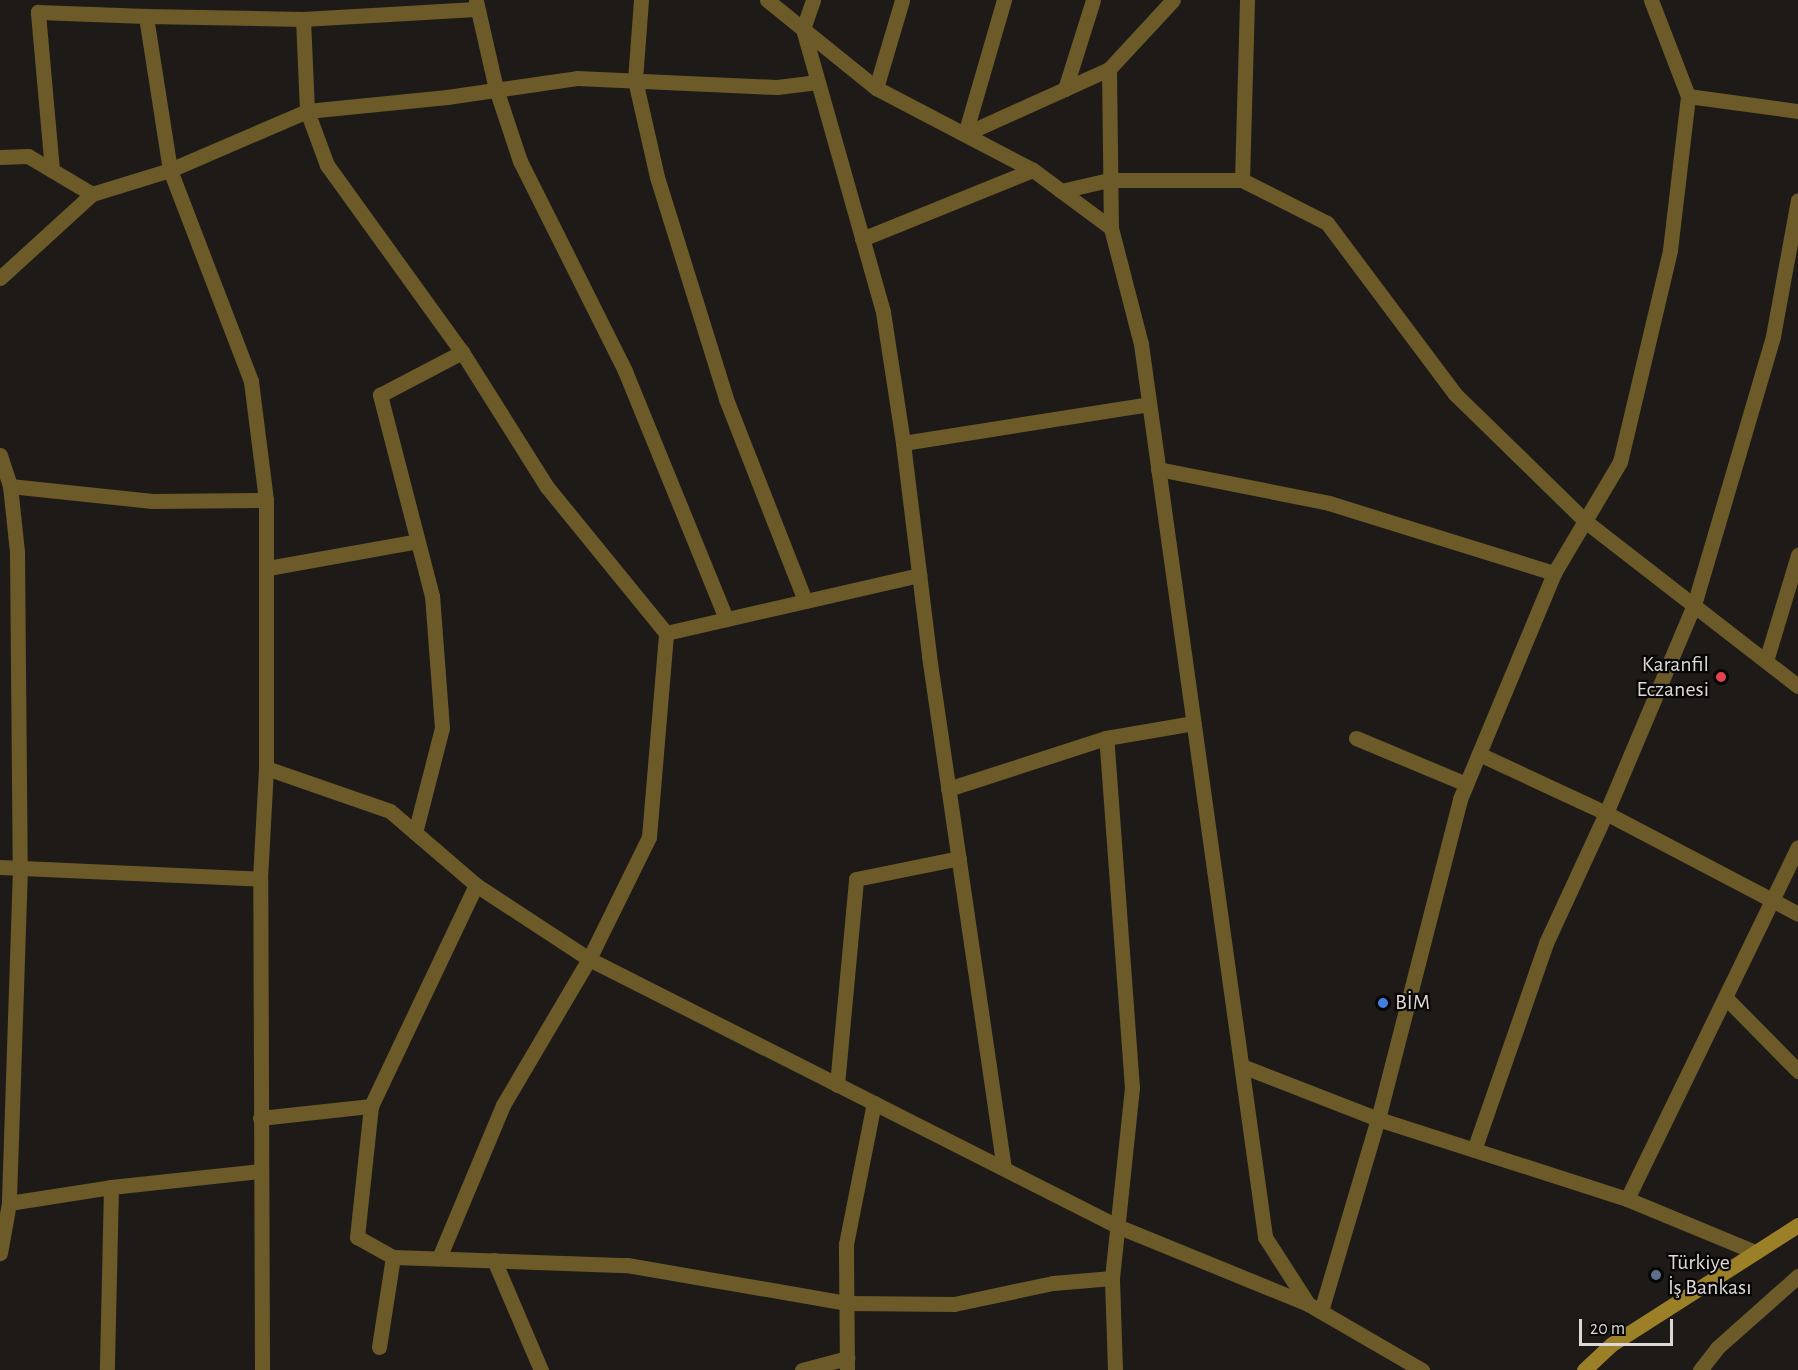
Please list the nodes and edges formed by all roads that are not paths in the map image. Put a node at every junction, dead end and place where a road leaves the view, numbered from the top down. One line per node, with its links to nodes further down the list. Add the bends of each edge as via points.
1 (641, 0): 15 (street)
2 (767, 0): 13 (street)
3 (813, 0): 13 (street)
4 (902, 0): 17 (street)
5 (1004, 0): 23 (street)
6 (1093, 0): 19 (street)
7 (1173, 0): 14 (street)
8 (1247, 0): 29 (street)
9 (1651, 0): 20 (street)
10 (476, 5): 12 (street); 18 (street)
11 (146, 16): 12 (street); 25 (street, via 38,12); 26 (street)
12 (303, 19): 21 (street)
13 (803, 29): 16 (street); 17 (street)
14 (1109, 69): 19 (street); 28 (street)
15 (635, 80): 16 (street, via 777,87); 18 (street, via 577,78); 49 (street, via 657,177 726,399)
16 (818, 82): 34 (street)
17 (876, 88): 23 (street)
18 (496, 89): 21 (street, via 447,98); 51 (street, via 520,161 625,371)
19 (1065, 89): 23 (street)
20 (1689, 96): 22 (street); 43 (street, via 1670,250 1620,462)
21 (307, 111): 26 (street); 36 (street, via 327,165)
22 (1798, 111)
23 (965, 134): 27 (street)
24 (0, 157): 25 (street, via 28,156)
25 (52, 170): 31 (street)
26 (170, 170): 31 (street); 42 (street, via 251,381)
27 (1033, 170): 30 (street); 34 (street)
28 (1109, 180): 29 (street); 30 (street); 33 (street)
29 (1242, 180): 43 (street, via 1327,223 1455,394)
30 (1061, 191): 33 (street)
31 (92, 194): 35 (street)
32 (1798, 200): 50 (street, via 1773,336)
33 (1110, 228): 37 (street, via 1141,344)
34 (862, 239): 38 (street, via 883,312)
35 (0, 278)
36 (462, 352): 44 (street, via 380,394); 52 (street, via 547,487)
37 (1149, 404): 38 (street); 40 (street)
38 (903, 443): 48 (street)
39 (0, 455): 41 (street)
40 (1158, 469): 47 (street, via 1329,503); 55 (street)
41 (10, 486): 42 (street, via 152,501); 67 (street, via 17,552)
42 (266, 500): 46 (street)
43 (1585, 521): 47 (street); 50 (street)
44 (418, 541): 46 (street); 63 (street, via 432,596 442,728)
45 (1798, 555): 53 (street)
46 (268, 568): 59 (street)
47 (1554, 573): 58 (street)
48 (919, 575): 49 (street); 61 (street)
49 (805, 600): 51 (street)
50 (1694, 605): 53 (street); 62 (street)
51 (726, 619): 52 (street)
52 (666, 633): 72 (street, via 649,837)
53 (1766, 661): 54 (street)
54 (1798, 686)
55 (1194, 723): 56 (street); 74 (street)
56 (1106, 738): 61 (street); 88 (street, via 1131,1088)
57 (1356, 738): 60 (street)
58 (1479, 754): 60 (street); 62 (street)
59 (266, 768): 63 (street, via 390,811); 68 (street)
60 (1466, 784): 80 (street, via 1426,924)
61 (948, 789): 65 (street)
62 (1606, 813): 70 (street); 81 (street, via 1546,943)
63 (415, 833): 69 (street)
64 (1798, 847): 70 (street)
65 (959, 858): 76 (street, via 856,879); 82 (street)
66 (0, 867): 67 (street)
67 (20, 868): 68 (street); 86 (street)
68 (260, 879): 79 (street)
69 (476, 885): 72 (street); 78 (street)
70 (1774, 900): 71 (street); 73 (street)
71 (1798, 914)
72 (589, 959): 76 (street); 92 (street, via 503,1105)
73 (1726, 998): 75 (street); 85 (street)
74 (1242, 1066): 80 (street); 97 (street, via 1265,1237)
75 (1798, 1071)
76 (837, 1085): 77 (street)
77 (874, 1103): 82 (street); 96 (street, via 846,1244)
78 (371, 1106): 79 (street); 91 (street, via 357,1237)
79 (260, 1118): 83 (street)
80 (1378, 1119): 81 (street); 97 (street)
81 (1474, 1150): 85 (street)
82 (1004, 1168): 88 (street)
83 (261, 1171): 84 (street); 101 (street)
84 (111, 1187): 86 (street); 100 (street)
85 (1627, 1199): 89 (street)
86 (9, 1203): 90 (street)
87 (1798, 1225): 89 (main road)
88 (1117, 1226): 95 (street); 97 (street)
89 (1755, 1252): 106 (main road, via 1612,1344)
90 (0, 1253)
91 (393, 1257): 92 (street); 98 (street)
92 (439, 1258): 93 (street)
93 (494, 1260): 96 (street, via 627,1265); 102 (street)
94 (1798, 1276): 107 (street, via 1718,1347)
95 (1112, 1278): 96 (street, via 1053,1283 954,1304); 104 (street)
96 (846, 1303): 99 (street)
97 (1314, 1307): 105 (street)
98 (379, 1347)
99 (847, 1364): 103 (street)
100 (107, 1370)
101 (262, 1370)
102 (541, 1370)
103 (802, 1370)
104 (1115, 1370)
105 (1422, 1370)
106 (1584, 1370)
107 (1700, 1370)

